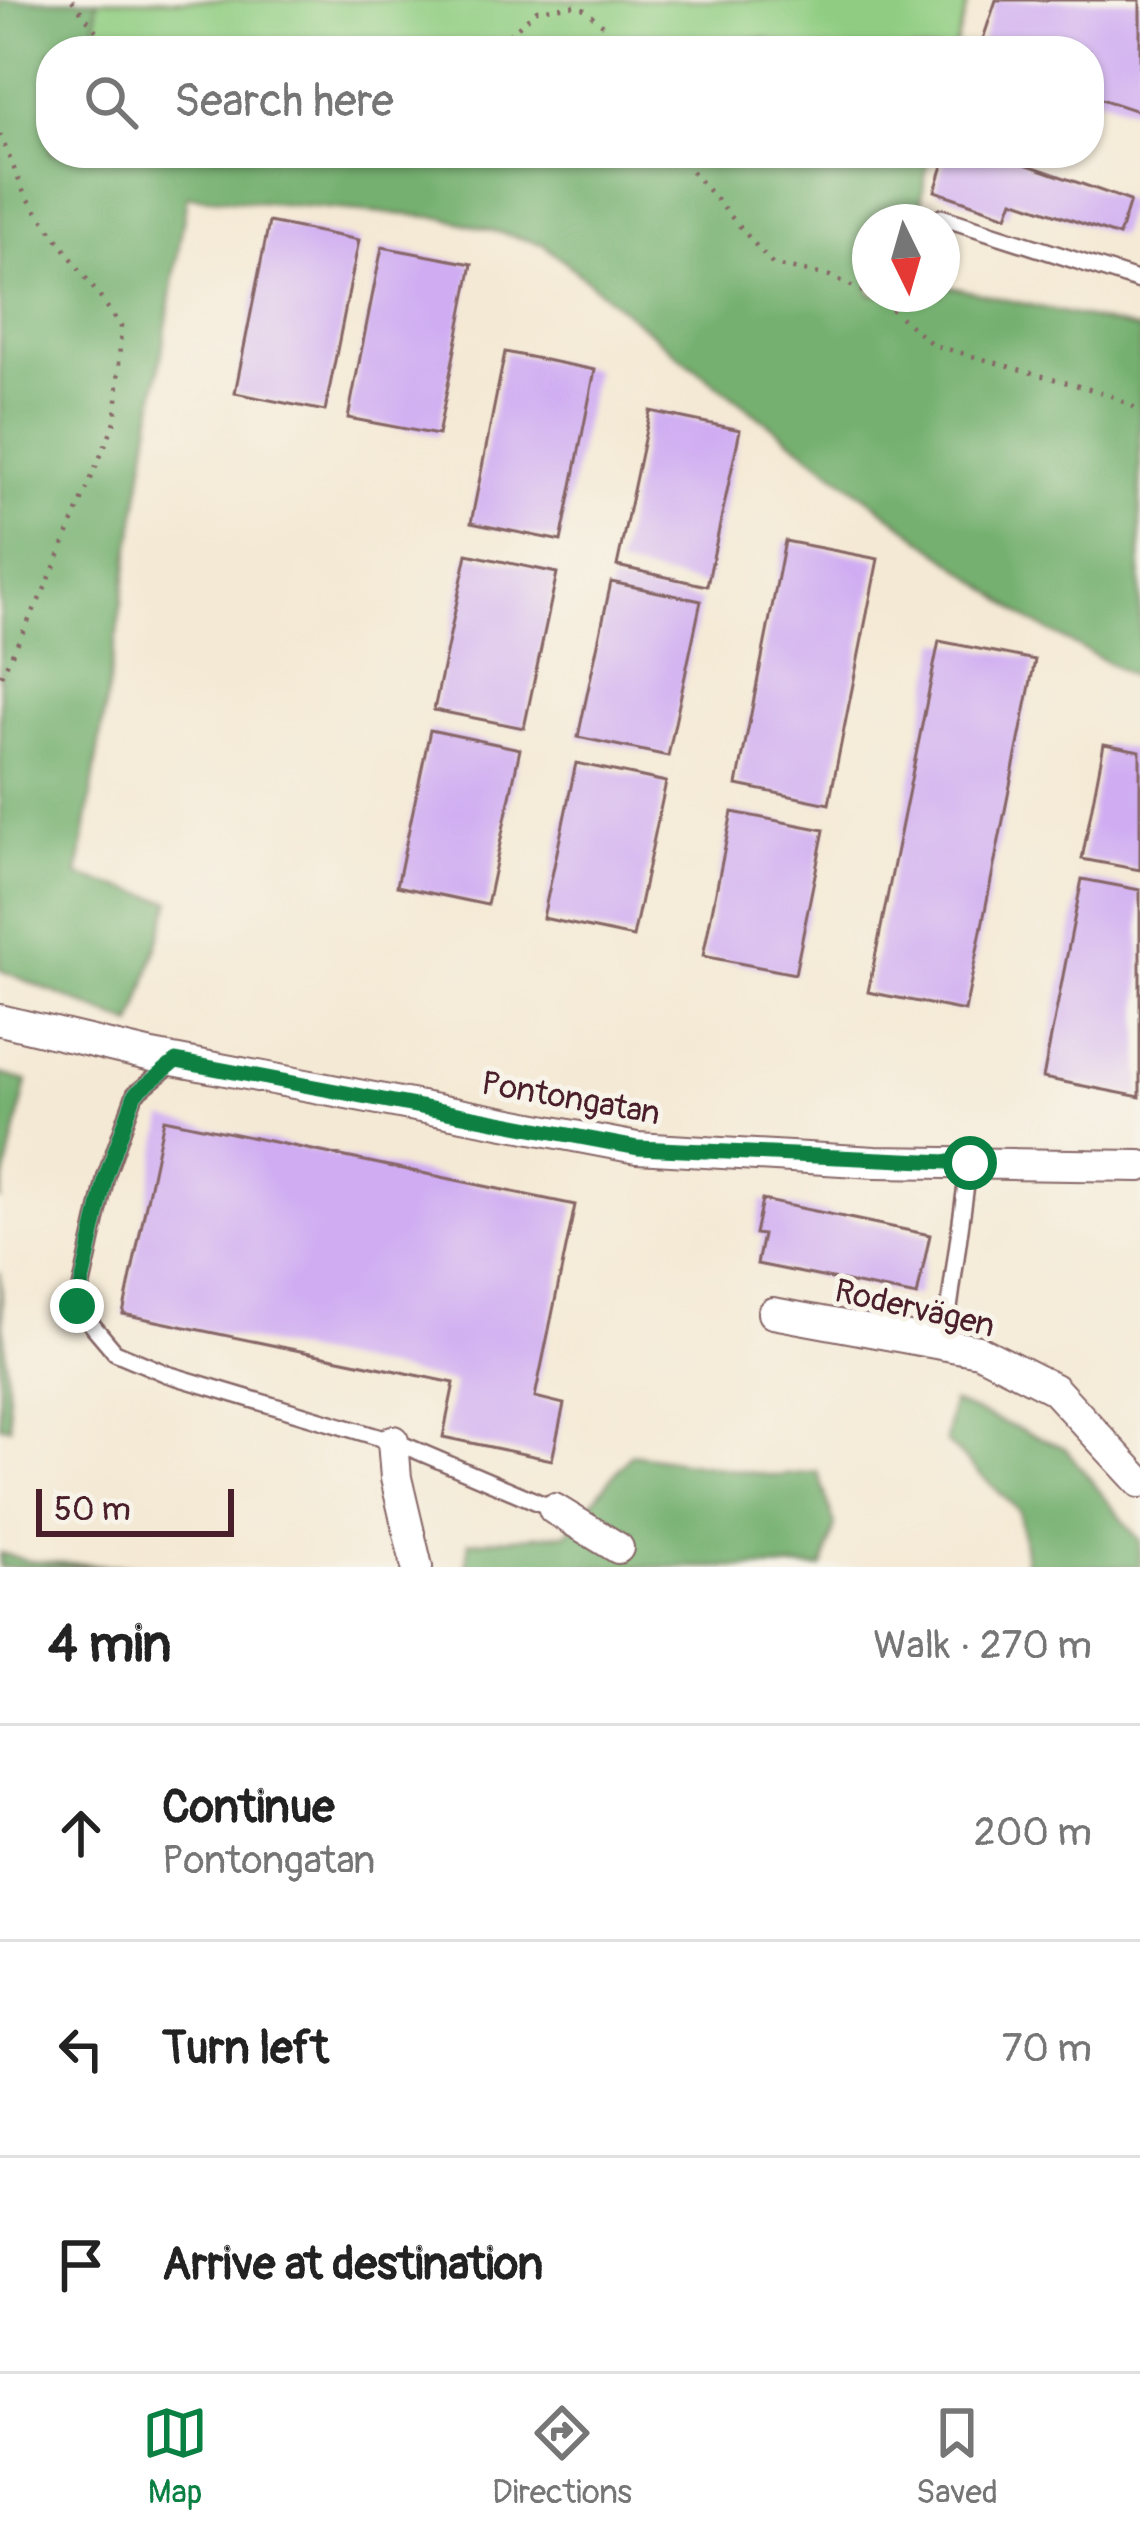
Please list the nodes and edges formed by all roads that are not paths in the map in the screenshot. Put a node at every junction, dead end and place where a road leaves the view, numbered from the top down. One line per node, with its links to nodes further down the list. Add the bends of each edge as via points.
1 (960, 223): 2 (lane)
2 (1140, 281)
3 (0, 1020): 4 (street, Pontongatan)
4 (176, 1061): 5 (street, Pontongatan, via 638,1148); 9 (lane, via 135,1094 106,1176 77,1306 115,1352 166,1374)
5 (970, 1163): 6 (street, Pontongatan); 8 (lane)
6 (1140, 1166)
7 (773, 1313): 8 (street, Rodervägen)
8 (944, 1345): 10 (street, Rodervägen, via 979,1351 1054,1389)
9 (393, 1441): 11 (lane); 13 (street)
10 (1140, 1482)
11 (554, 1509): 12 (street)
12 (618, 1548)
13 (417, 1567)

